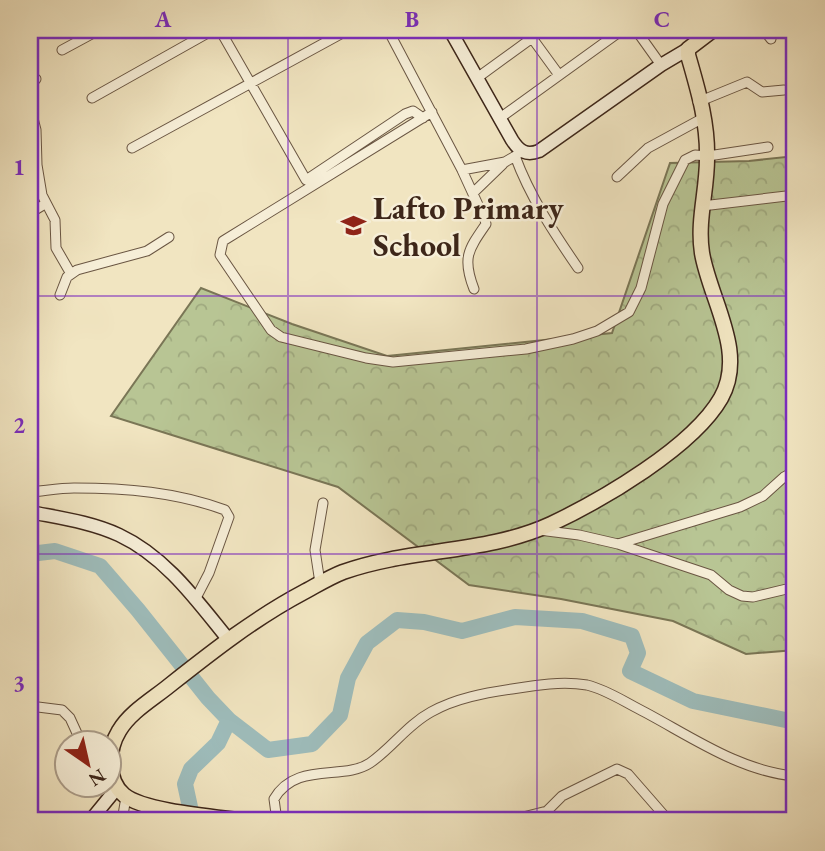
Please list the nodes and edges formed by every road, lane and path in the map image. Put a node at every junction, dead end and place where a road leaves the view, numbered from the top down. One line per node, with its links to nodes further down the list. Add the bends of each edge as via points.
1 (99, 30): 17 (street)
2 (213, 30): 24 (street)
3 (220, 30): 22 (street)
4 (348, 30): 22 (street)
5 (388, 30): 27 (street)
6 (543, 30): 14 (street)
7 (603, 30): 15 (street)
8 (622, 30): 15 (street)
9 (636, 30): 19 (street)
10 (704, 30): 18 (main road, via 684,45)
11 (713, 30): 18 (main road)
12 (764, 30): 16 (street)
13 (457, 32): 21 (street)
14 (532, 38): 20 (street); 21 (street)
15 (609, 39): 20 (street)
16 (771, 39)
17 (62, 50)
18 (684, 51): 19 (street); 25 (main road)
19 (661, 65): 33 (street, via 539,151)
20 (559, 75): 29 (street)
21 (477, 78): 29 (street)
22 (251, 83): 28 (street, via 306,180 405,114 413,111); 32 (street)
23 (784, 90): 25 (street, via 762,92 750,82)
24 (92, 98)
25 (699, 102): 30 (main road)
26 (30, 107): 40 (street)
27 (432, 112): 28 (street); 36 (street)
28 (423, 118): 34 (street, via 222,241 220,255 276,334 393,362 526,349 597,331 633,307 659,214 681,164 690,157)
29 (499, 118): 33 (street)
30 (703, 118): 34 (main road); 37 (street, via 648,148)
31 (768, 147): 34 (street)
32 (132, 148)
33 (518, 154): 35 (street); 44 (street, via 521,172 551,229)
34 (704, 156): 41 (main road); 54 (main road, via 697,242 727,361 723,384 698,421 625,475 535,525 349,565)
35 (505, 162): 36 (street); 38 (street)
36 (462, 170): 38 (street)
37 (617, 177)
38 (473, 193): 46 (street, via 486,224 467,263)
39 (795, 195): 41 (street)
40 (45, 204): 42 (street); 45 (street, via 55,220 56,248)
41 (702, 206): 52 (main road, via 703,254 731,355 722,396 675,446 604,495)
42 (30, 213)
43 (169, 237): 45 (street, via 147,251)
44 (578, 268)
45 (71, 274): 47 (street)
46 (474, 289)
47 (60, 295)
48 (795, 471): 53 (street, via 740,507)
49 (30, 492): 56 (street, via 72,488 171,494 225,510 229,517)
50 (323, 503): 54 (street, via 315,550)
51 (30, 512): 56 (street, via 85,523 120,536 176,577)
52 (538, 530): 53 (street); 54 (main road)
53 (618, 544): 55 (street, via 711,575 734,594 753,597)
54 (319, 581): 57 (main road)
55 (795, 587)
56 (196, 598): 57 (street)
57 (226, 638): 58 (main road)
58 (169, 683): 61 (main road); 62 (main road)
59 (30, 706): 60 (street, via 62,710)
60 (74, 728)
61 (113, 728)
62 (121, 728)
63 (795, 776): 72 (street, via 726,756 594,687 555,684 464,698 442,706 415,722 364,766 310,775 286,785 274,799)
64 (122, 795): 68 (main road, via 174,813)
65 (113, 798): 69 (street)
66 (119, 798): 70 (street)
67 (547, 811): 73 (street); 74 (street); 75 (street, via 562,796 617,769 628,774)
68 (210, 819): 71 (main road)
69 (90, 821)
70 (122, 821)
71 (246, 821)
72 (277, 821)
73 (518, 821)
74 (550, 821)
75 (669, 821)

